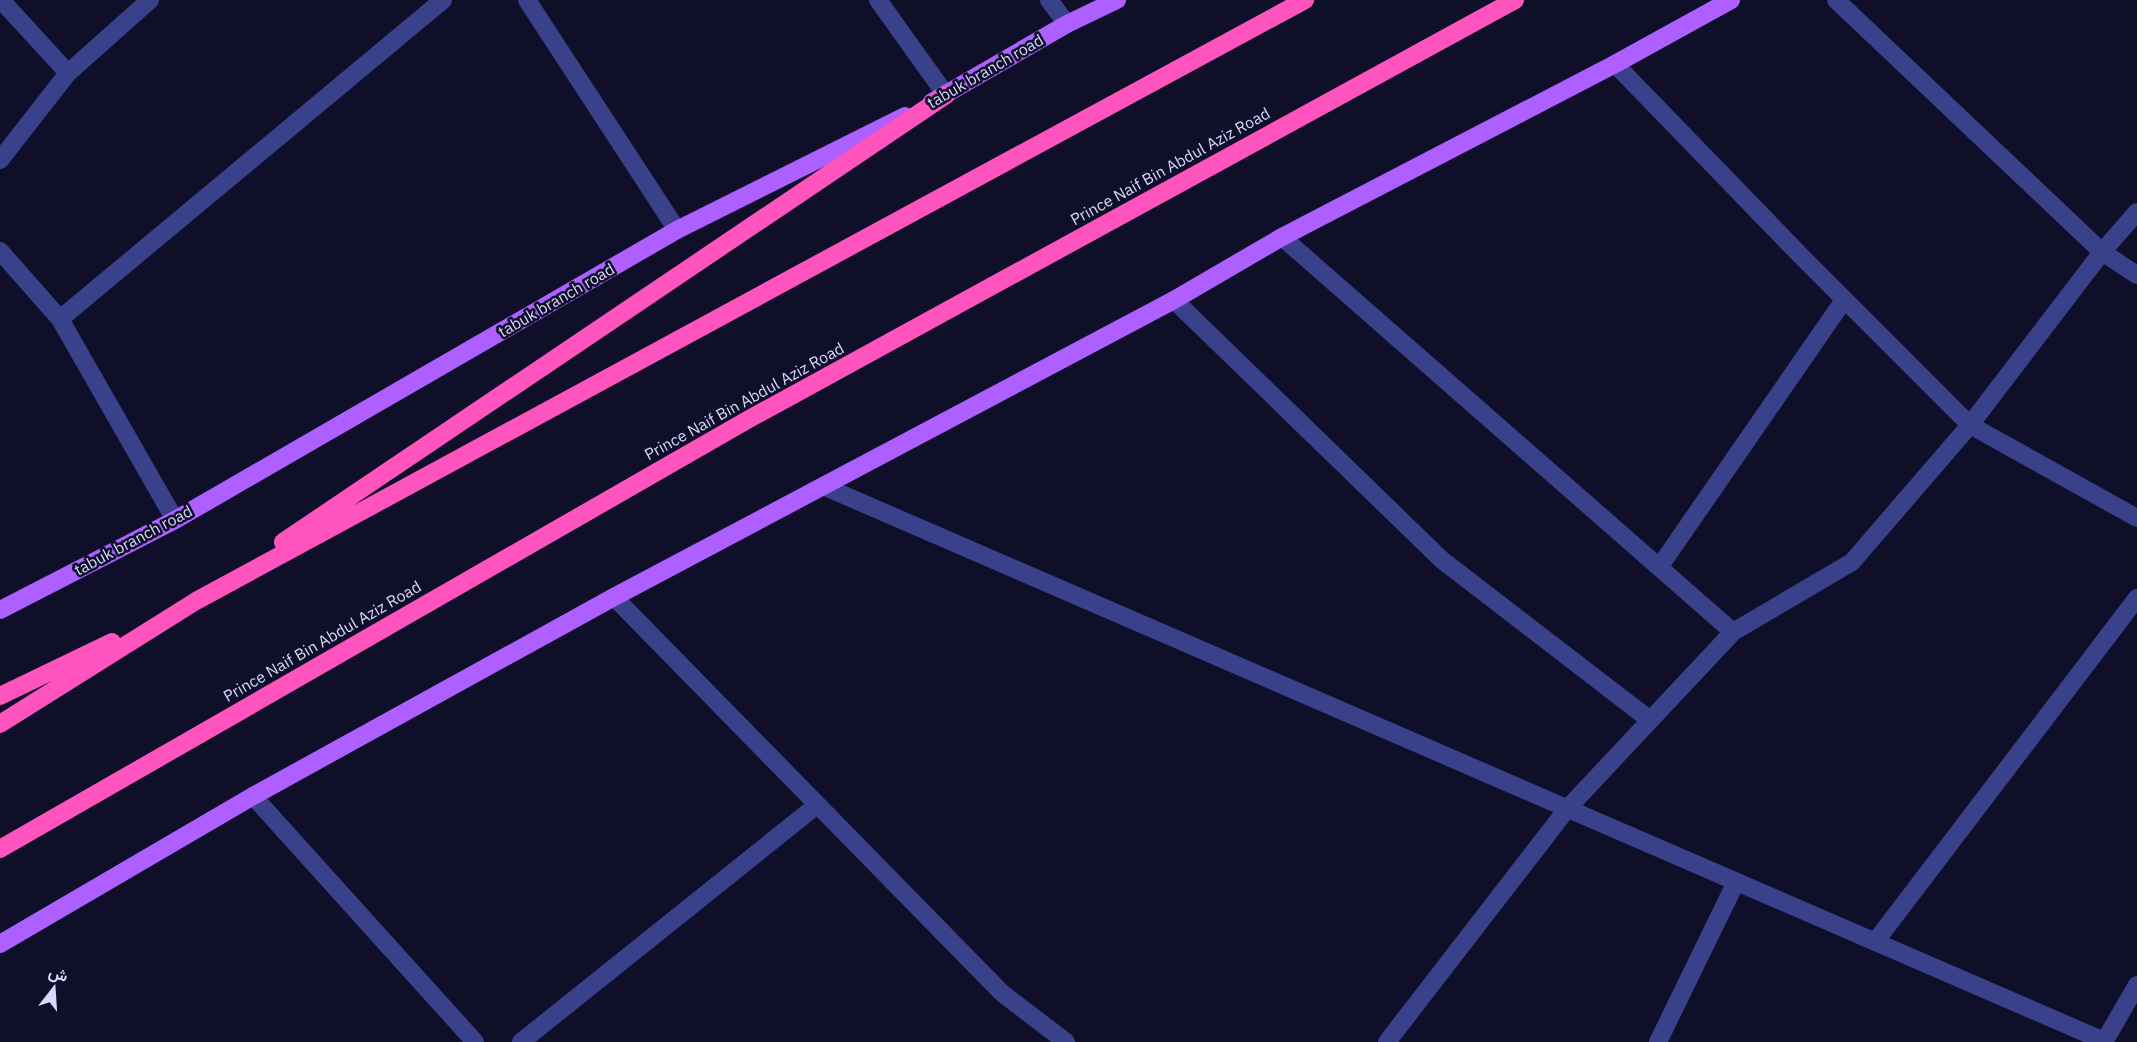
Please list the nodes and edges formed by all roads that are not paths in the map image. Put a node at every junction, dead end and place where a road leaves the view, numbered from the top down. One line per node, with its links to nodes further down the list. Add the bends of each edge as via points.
1 (1, 0): 14 (street)
2 (150, 0): 14 (street)
3 (443, 0): 25 (street)
4 (527, 0): 18 (street)
5 (878, 0): 15 (street)
6 (1049, 0): 12 (street)
7 (1117, 0): 12 (main road, tabuk branch road)
8 (1305, 0): 33 (highway)
9 (1515, 0): 42 (highway, Prince Naif Bin Abdul Aziz Road, via 749,419)
10 (1731, 0): 13 (main road)
11 (1836, 0): 21 (street)
12 (1067, 24): 15 (main road, tabuk branch road)
13 (1615, 64): 19 (main road); 24 (street)
14 (68, 73): 16 (street)
15 (946, 95): 18 (main road, tabuk branch road); 33 (highway)
16 (0, 160)
17 (2137, 212): 21 (street)
18 (677, 230): 29 (main road, tabuk branch road)
19 (1282, 237): 23 (main road); 30 (street)
20 (0, 251): 25 (street)
21 (2102, 252): 22 (street); 26 (street)
22 (2137, 275)
23 (1174, 300): 27 (main road); 37 (street, via 1442,560)
24 (1844, 300): 26 (street); 30 (street)
25 (60, 319): 29 (street)
26 (1970, 425): 28 (street); 35 (street, via 1852,562)
27 (823, 486): 31 (main road); 41 (street)
28 (2137, 518)
29 (175, 520): 34 (main road, tabuk branch road)
30 (1660, 566): 35 (street)
31 (614, 597): 39 (main road); 40 (street)
32 (2137, 598): 44 (street)
33 (196, 601): 36 (highway); 38 (highway)
34 (2, 605)
35 (1733, 632): 37 (street)
36 (0, 696)
37 (1650, 720): 41 (street)
38 (0, 724)
39 (253, 796): 45 (main road); 47 (street)
40 (818, 805): 48 (street); 49 (street, via 1002,993)
41 (1567, 809): 43 (street); 50 (street)
42 (0, 849)
43 (1736, 882): 44 (street); 51 (street)
44 (1875, 942): 52 (street)
45 (0, 944)
46 (2137, 985): 52 (street)
47 (475, 1042)
48 (521, 1042)
49 (1066, 1042)
50 (1387, 1042)
51 (1658, 1042)
52 (2104, 1042)

